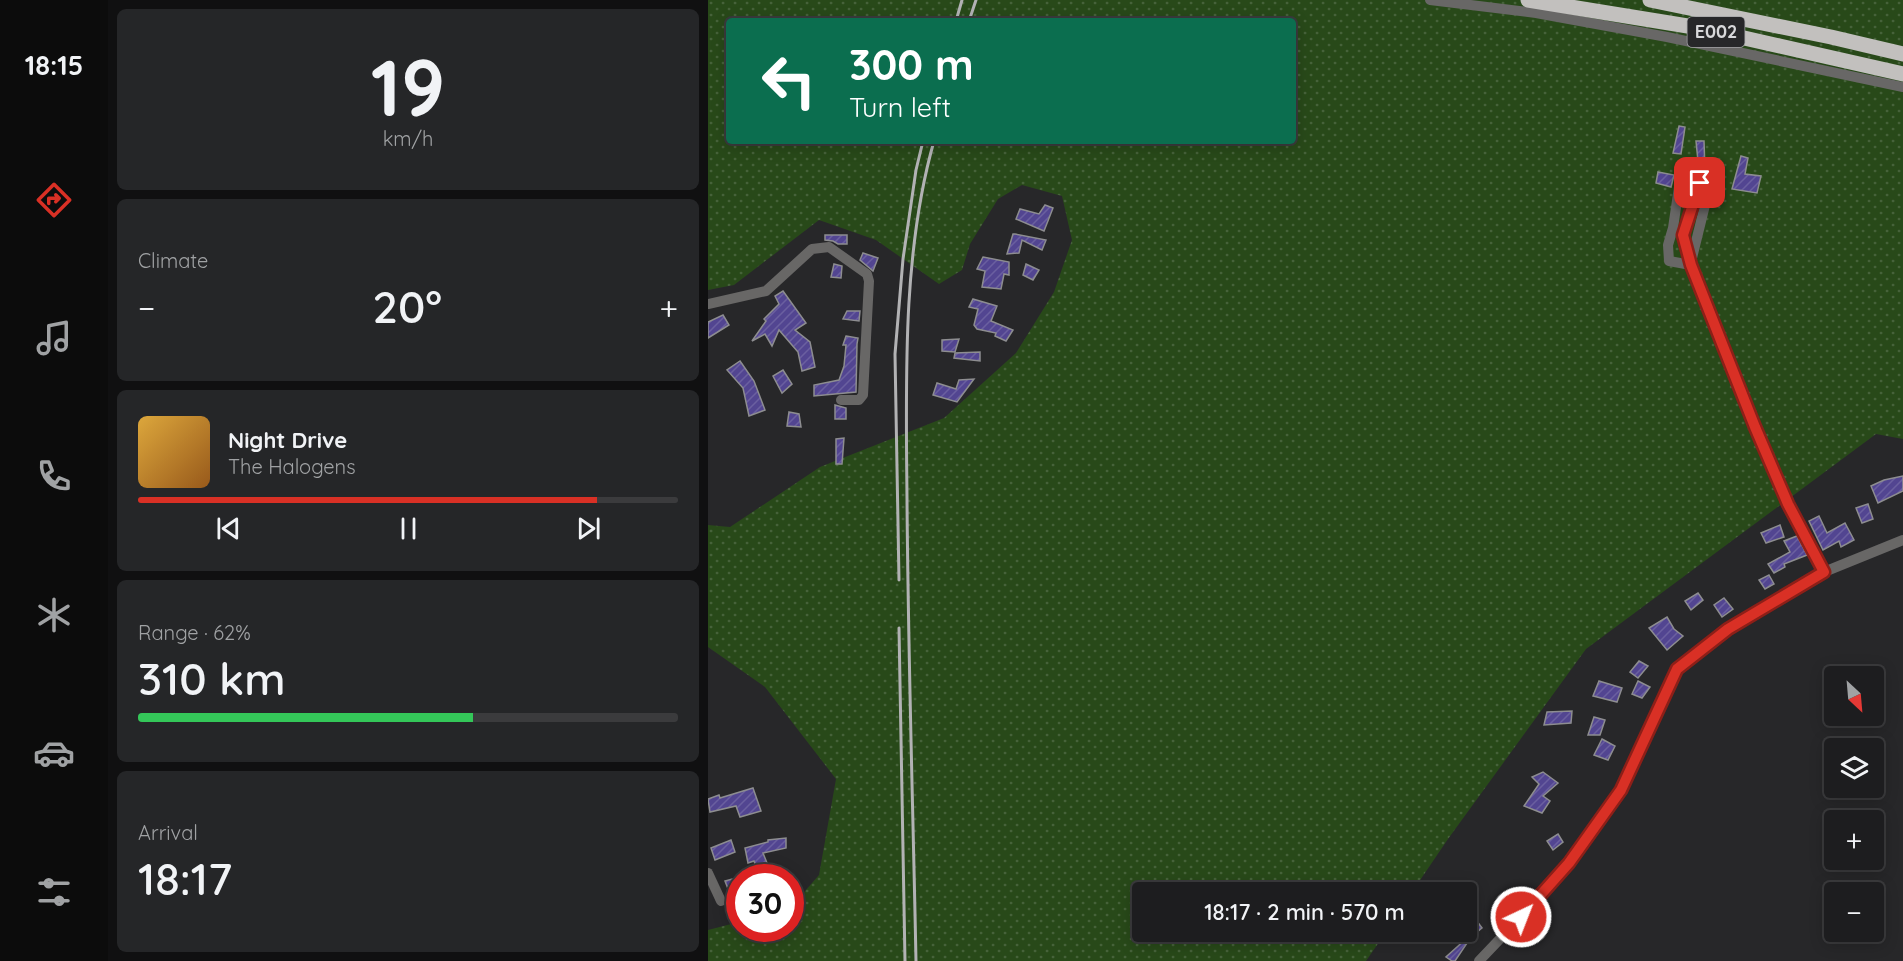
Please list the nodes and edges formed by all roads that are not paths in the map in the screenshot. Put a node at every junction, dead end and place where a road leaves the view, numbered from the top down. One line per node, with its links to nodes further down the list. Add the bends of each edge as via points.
1 (1430, 0): 6 (street, via 1536,13 1667,37)
2 (1528, 0): 5 (highway, E002, via 1700,28)
3 (1650, 0): 4 (highway, E002)
4 (1903, 54)
5 (1903, 74)
6 (1903, 87)
7 (1680, 180): 10 (street, via 1668,245 1669,261)
8 (1700, 183): 10 (street, via 1683,235)
9 (1707, 197): 10 (street)
10 (1691, 265): 14 (street, via 1788,504)
11 (708, 304): 12 (street, via 766,291 812,249 829,247 867,274 863,395 859,400)
12 (841, 400)
13 (1903, 540): 14 (street)
14 (1824, 572): 17 (street, via 1728,629 1677,669 1621,790 1569,863)
15 (708, 873): 16 (street)
16 (721, 901)
17 (1479, 961)

